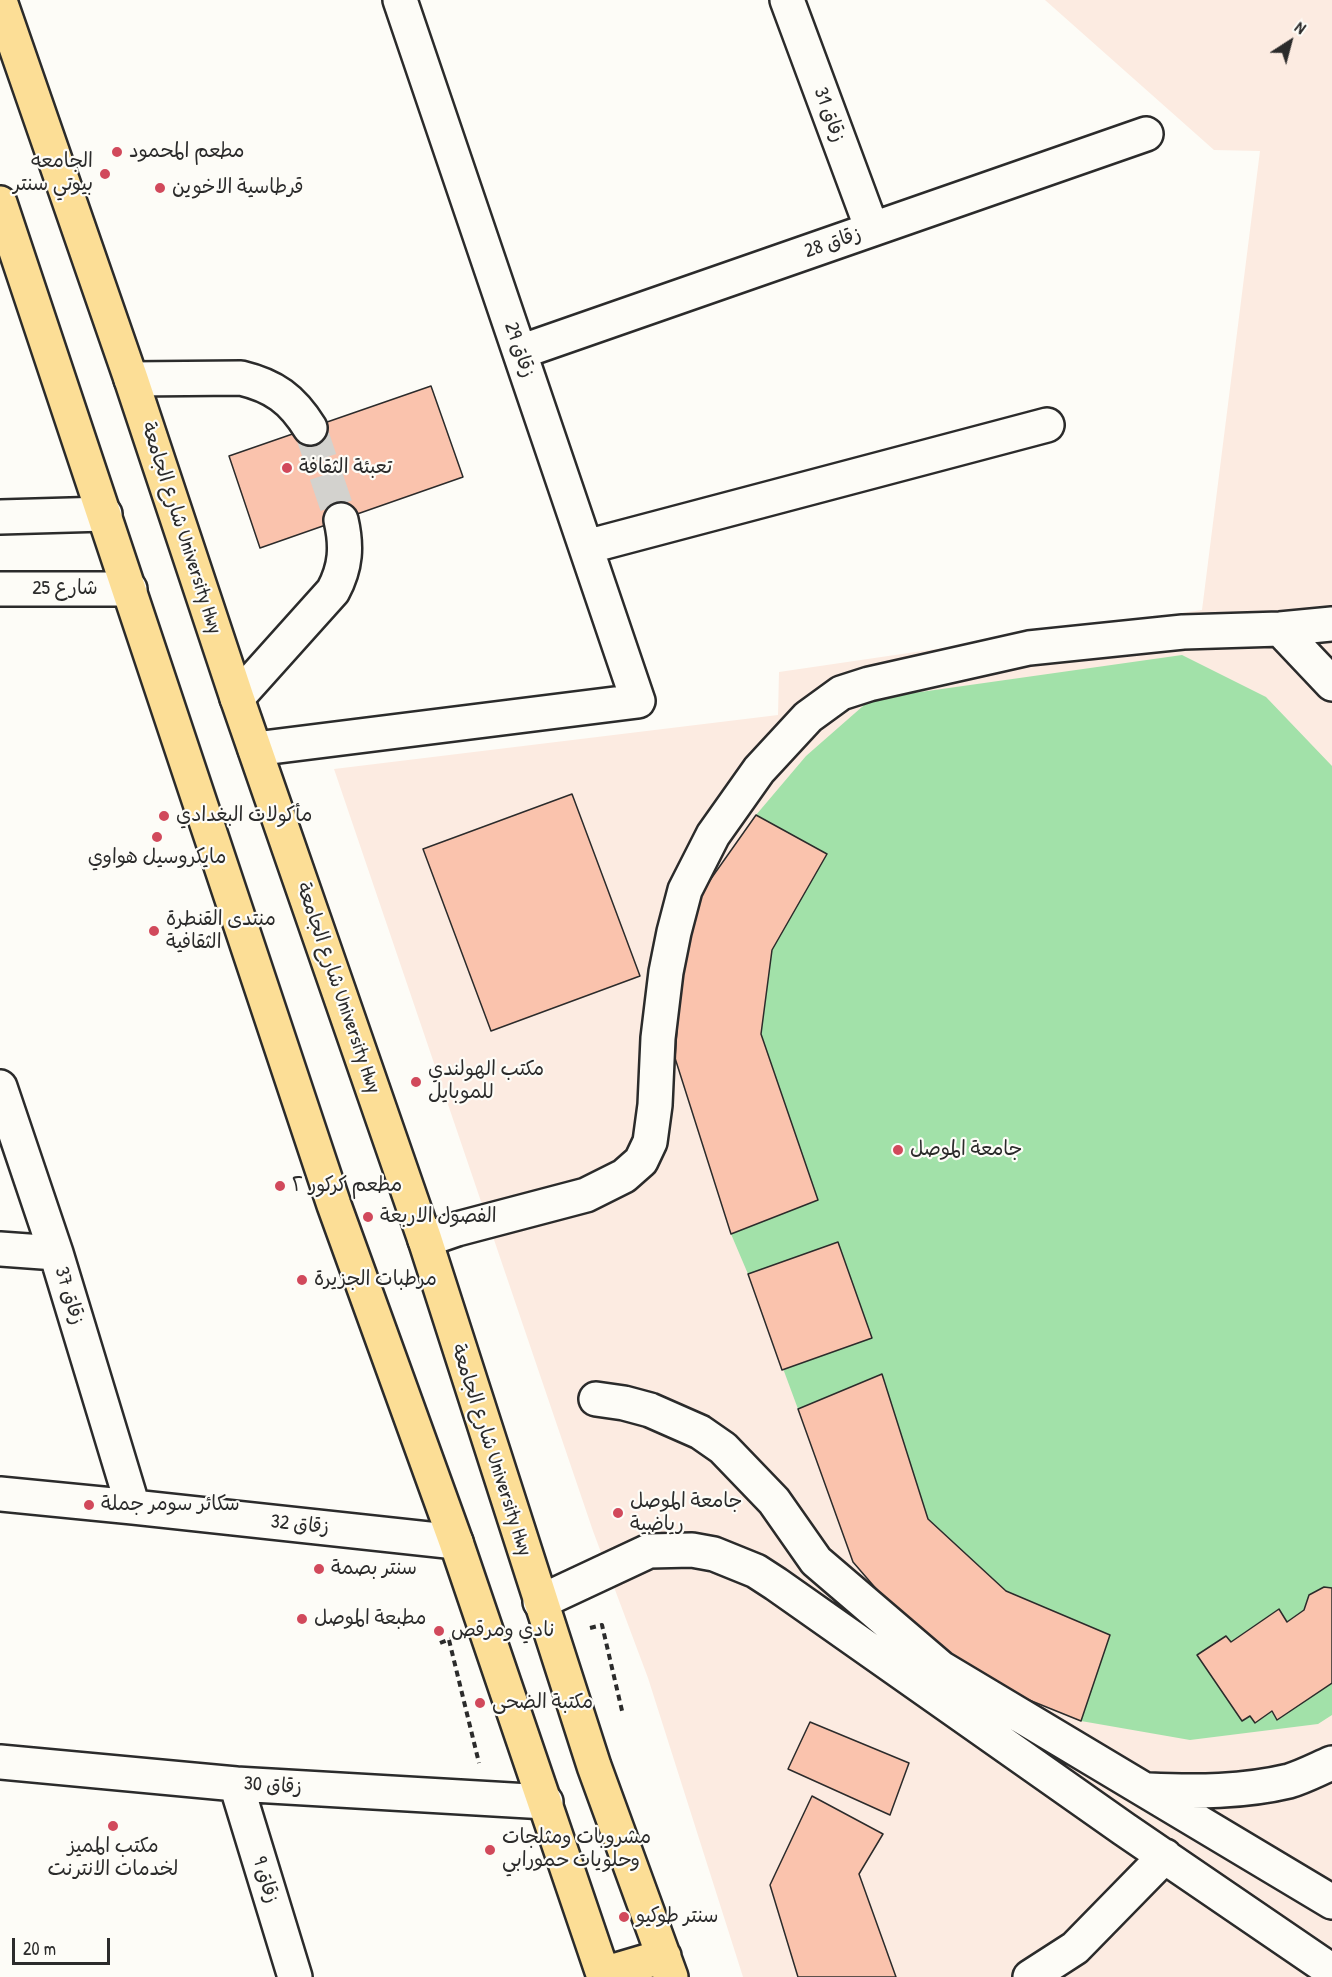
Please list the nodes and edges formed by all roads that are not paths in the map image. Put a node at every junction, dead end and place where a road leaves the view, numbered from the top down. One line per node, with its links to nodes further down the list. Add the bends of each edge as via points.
1 (400, 0): 7 (street, زقاق 29)
2 (787, 0): 6 (street, زقاق 31)
3 (0, 2): 8 (main road, شارع الجامعة University Hwy)
4 (1146, 134): 6 (street, زقاق 28)
5 (0, 203): 11 (main road)
6 (872, 229): 7 (street, زقاق 28)
7 (520, 352): 14 (street, زقاق 29)
8 (131, 379): 10 (street, via 240,378 258,382 288,400); 20 (main road, شارع الجامعة University Hwy)
9 (1047, 425): 14 (street)
10 (310, 428)
11 (105, 514): 12 (street); 16 (main road)
12 (0, 517)
13 (341, 520): 20 (street, via 346,549 333,591)
14 (586, 547): 21 (street, زقاق 29, via 638,701)
15 (0, 589): 16 (street, شارع 25)
16 (130, 589): 29 (main road, via 334,1205)
17 (1332, 624): 18 (street)
18 (1280, 629): 19 (street); 23 (street, via 1183,632 1029,648 841,693 808,717 759,770 713,835 685,890 666,972 651,1142 641,1161 624,1176 586,1195)
19 (1332, 684)
20 (237, 698): 21 (main road, شارع الجامعة University Hwy)
21 (255, 749): 23 (main road, شارع الجامعة University Hwy)
22 (0, 1087): 25 (street, زقاق 37)
23 (425, 1240): 32 (main road, شارع الجامعة University Hwy)
24 (0, 1249): 25 (street)
25 (56, 1253): 28 (street, زقاق 37)
26 (596, 1399): 30 (street, via 667,1416 723,1448 774,1501)
27 (0, 1494): 28 (street, زقاق 32)
28 (133, 1507): 29 (street, زقاق 32)
29 (456, 1542): 37 (main road)
30 (816, 1561): 31 (street); 36 (street, via 941,1668)
31 (792, 1595): 32 (street, via 735,1561 714,1554 671,1549 649,1551); 38 (street)
32 (540, 1602): 41 (main road, شارع الجامعة University Hwy, via 594,1766)
33 (0, 1762): 35 (street, زقاق 30)
34 (1332, 1763): 36 (street, via 1291,1780 1245,1788 1197,1792)
35 (236, 1784): 37 (street, زقاق 30); 44 (street, زقاق 9)
36 (1148, 1790): 38 (street); 40 (street)
37 (546, 1802): 43 (main road)
38 (1124, 1829): 39 (street)
39 (1165, 1856): 42 (street); 45 (street, via 1075,1948)
40 (1332, 1902)
41 (667, 1966): 43 (main road)
42 (1332, 1971)
43 (604, 1975)
44 (294, 1977)
45 (1030, 1977)

